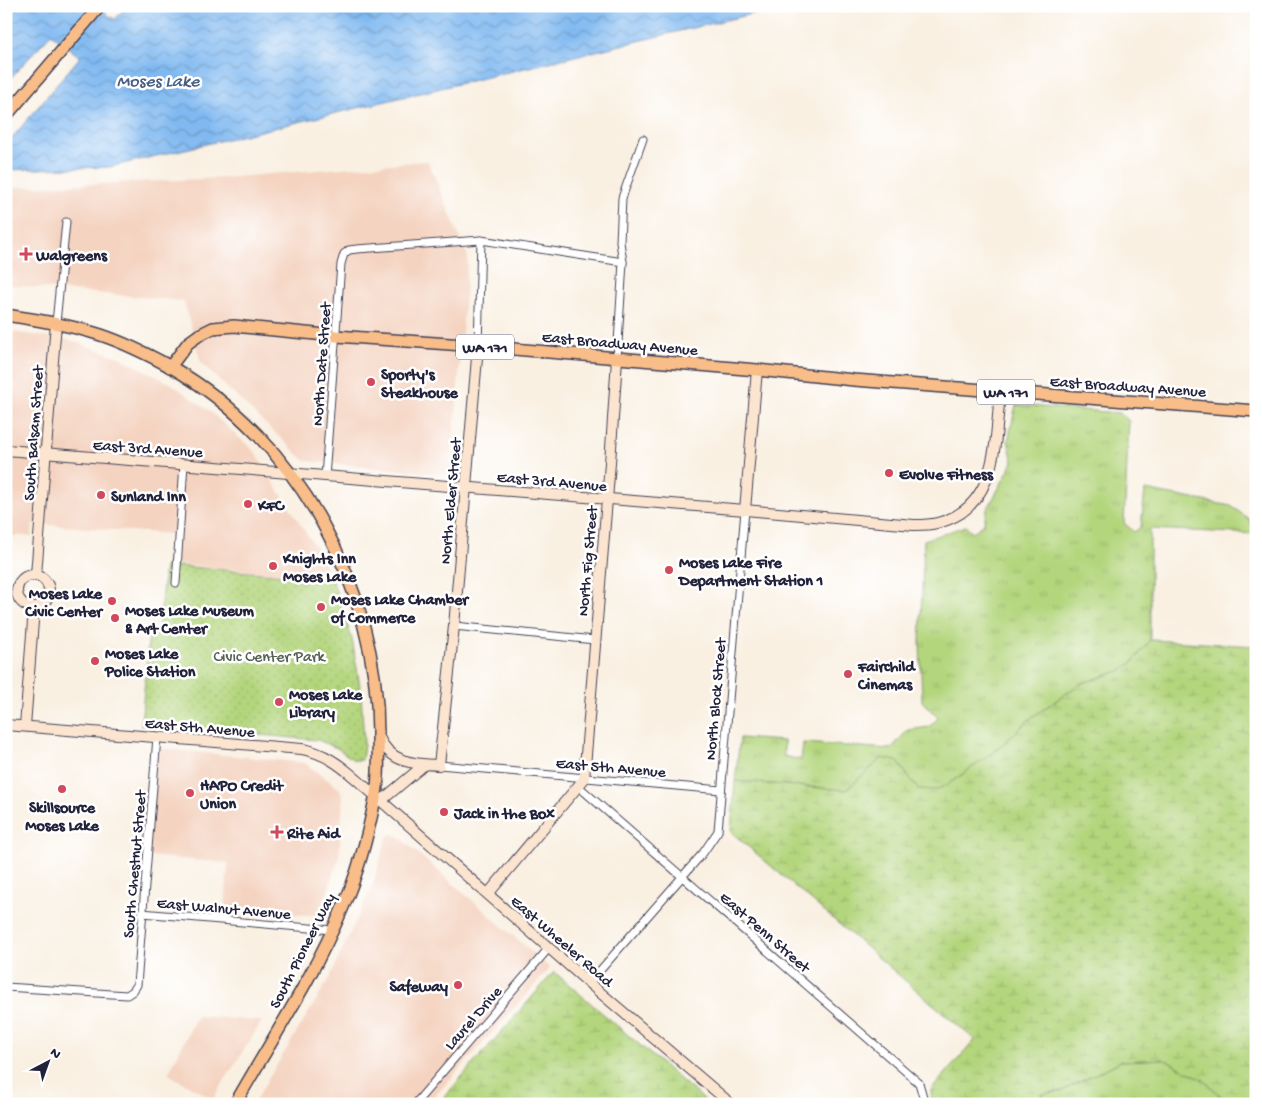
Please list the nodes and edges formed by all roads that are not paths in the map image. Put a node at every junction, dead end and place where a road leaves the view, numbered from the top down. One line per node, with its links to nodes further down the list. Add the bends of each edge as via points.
1 (100, 6): 2 (main road)
2 (6, 116)
3 (643, 139): 6 (street, North Fig Street, via 622,198 620,242)
4 (66, 222): 8 (street)
5 (481, 240): 6 (street); 9 (street, North Date Street, via 349,250 341,264); 10 (street, North Elder Street)
6 (623, 262): 11 (street, North Fig Street)
7 (6, 315): 8 (main road)
8 (56, 323): 12 (main road, via 125,344); 17 (main road, South Balsam Street)
9 (336, 336): 10 (main road, East Broadway Avenue / WA 171); 12 (main road, East Broadway Avenue / WA 171, via 234,326 213,328 188,343); 20 (street, North Date Street)
10 (478, 346): 11 (main road, East Broadway Avenue / WA 171); 21 (main road, North Elder Street)
11 (617, 359): 13 (main road, East Broadway Avenue / WA 171); 22 (main road, North Fig Street)
12 (170, 367): 19 (main road, South Pioneer Way, via 222,402 269,447)
13 (757, 370): 14 (main road, East Broadway Avenue / WA 171); 23 (main road, North Block Street)
14 (1000, 392): 15 (main road, East Broadway Avenue / WA 171); 23 (main road, East 3rd Avenue, via 989,476 969,507 953,516 937,523 914,525)
15 (1256, 412)
16 (6, 450): 17 (main road, East 3rd Avenue)
17 (46, 454): 18 (main road, East 3rd Avenue); 24 (main road, South Balsam Street)
18 (184, 464): 19 (main road, East 3rd Avenue); 25 (street)
19 (289, 473): 20 (main road, East 3rd Avenue); 33 (main road, South Pioneer Way, via 341,557 361,614 372,657)
20 (325, 477): 21 (main road, East 3rd Avenue)
21 (465, 487): 22 (main road, East 3rd Avenue); 29 (main road, North Elder Street)
22 (607, 500): 23 (main road, East 3rd Avenue); 30 (main road, North Fig Street)
23 (745, 510): 38 (street, North Block Street)
24 (36, 575): 27 (main road, via 26,577); 28 (main road, via 44,579 50,592 43,605)
25 (176, 583)
26 (6, 589): 27 (main road)
27 (17, 589): 28 (main road, via 21,602)
28 (34, 608): 32 (main road)
29 (454, 626): 30 (street); 36 (main road, North Elder Street)
30 (595, 640): 37 (main road, North Fig Street)
31 (6, 725): 32 (main road, East 5th Avenue)
32 (24, 726): 34 (main road, East 5th Avenue)
33 (378, 734): 35 (main road, via 383,745 395,757); 39 (main road, South Pioneer Way)
34 (157, 737): 39 (main road, East 5th Avenue, via 311,751 341,766); 42 (street, South Chestnut Street)
35 (424, 764): 36 (main road); 39 (main road)
36 (439, 765): 37 (street, East 5th Avenue)
37 (581, 782): 38 (street, East 5th Avenue); 40 (street, East Penn Street); 41 (main road)
38 (721, 790): 40 (street, North Block Street, via 718,831)
39 (378, 799): 41 (main road, East Wheeler Road); 43 (main road, South Pioneer Way, via 353,882)
40 (682, 877): 45 (street, North Block Street); 50 (street, East Penn Street, via 918,1083)
41 (488, 894): 44 (main road, East Wheeler Road)
42 (142, 913): 43 (street, East Walnut Avenue); 46 (street, South Chestnut Street, via 137,985 127,995)
43 (332, 930): 47 (main road, South Pioneer Way)
44 (550, 948): 45 (main road, East Wheeler Road); 48 (street, Laurel Drive)
45 (589, 983): 49 (main road, East Wheeler Road)
46 (6, 987)
47 (235, 1104)
48 (415, 1104)
49 (731, 1104)
50 (925, 1104)

